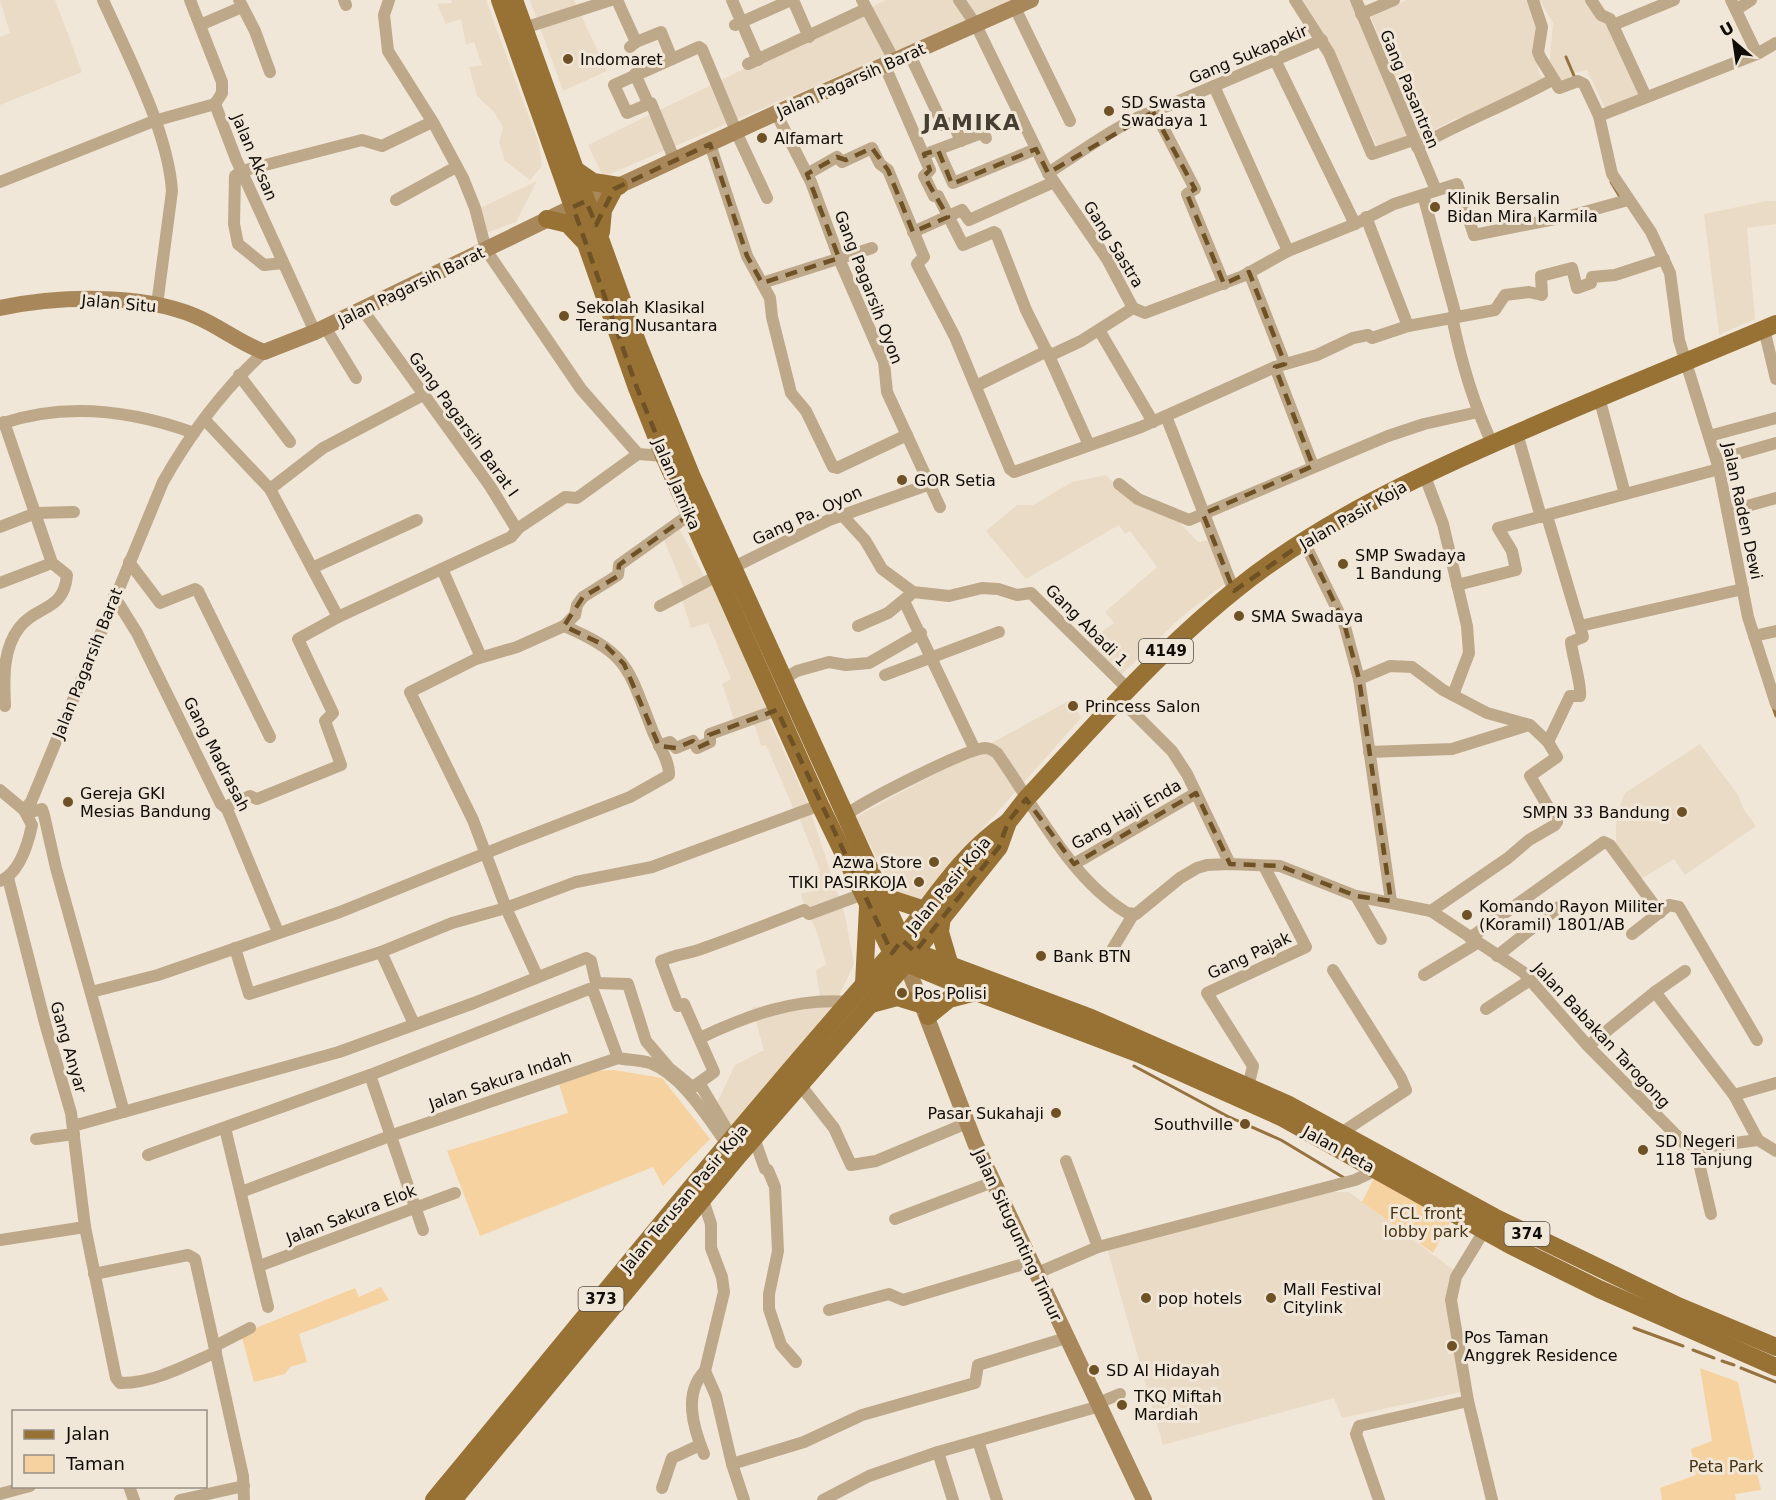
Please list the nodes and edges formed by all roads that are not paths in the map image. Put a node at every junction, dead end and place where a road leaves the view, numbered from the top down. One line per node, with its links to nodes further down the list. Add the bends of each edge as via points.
1 (104, 0): 47 (street)
2 (190, 0): 25 (street)
3 (389, 0): 48 (street, via 384,15 388,51)
4 (500, 0): 60 (main road, Jalan Jamika)
5 (514, 0): 28 (main road, Jalan Jamika)
6 (611, 0): 28 (street)
7 (617, 0): 33 (street, via 633,45 661,32)
8 (732, 0): 24 (street)
9 (792, 0): 24 (street); 29 (street)
10 (959, 0): 26 (street, Gang Sastra)
11 (1031, 0): 22 (street, Jalan Pagarsih Barat)
12 (1295, 0): 30 (street)
13 (1356, 0): 23 (street, Gang Pasantren)
14 (1394, 0): 23 (street)
15 (1533, 0): 38 (street, via 1542,27 1538,52)
16 (1591, 0): 27 (street)
17 (1674, 0): 27 (street)
18 (1751, 0): 21 (street)
19 (241, 4): 25 (street); 36 (street)
20 (864, 5): 29 (street); 34 (street)
21 (1734, 5): 32 (street)
22 (1015, 8): 26 (street, Jalan Pagarsih Barat); 46 (street)
23 (1361, 14): 53 (street, Gang Pasantren)
24 (736, 24): 29 (street, via 753,62)
25 (200, 25): 42 (street, via 222,82 222,93)
26 (976, 25): 34 (street, Jalan Pagarsih Barat); 54 (street, Gang Sastra)
27 (1613, 25): 40 (street)
28 (524, 28): 60 (main road, Jalan Jamika)
29 (809, 37)
30 (1322, 40): 35 (street, Gang Sukapakir); 53 (street, via 1372,154)
31 (1776, 44): 32 (street)
32 (1757, 54): 40 (street)
33 (672, 59): 37 (street); 49 (street, via 702,48)
34 (896, 59): 44 (street, Jalan Pagarsih Barat); 51 (street, via 943,125 953,123); 56 (street)
35 (1275, 60): 39 (street, Gang Sukapakir); 74 (street)
36 (270, 72)
37 (634, 74): 41 (street); 41 (street, via 614,85 626,112)
38 (1552, 80): 45 (street, Jalan Raden Dewi, via 1559,88 1578,81 1584,84); 53 (street, via 1494,111)
39 (1214, 86): 43 (street, Gang Sukapakir); 79 (street)
40 (1646, 97): 45 (street)
41 (648, 103): 57 (street)
42 (215, 104): 47 (street, Jalan Aksan); 59 (street, Jalan Aksan)
43 (1153, 112): 62 (street, Gang Sukapakir, via 1123,126); 85 (street, via 1195,189 1187,194)
44 (776, 113): 49 (street, Jalan Pagarsih Barat); 61 (street, Gang Pagarsih Oyon)
45 (1599, 116): 69 (street, Jalan Raden Dewi, via 1612,174)
46 (1070, 121)
47 (154, 122): 63 (street, Jalan Aksan); 86 (street, via 168,163 172,191)
48 (432, 122): 58 (street); 59 (street, via 382,146 362,140)
49 (737, 132): 52 (street, Jalan Pagarsih Barat); 67 (street)
50 (986, 138): 51 (street, via 982,133)
51 (960, 141): 55 (street)
52 (710, 144): 57 (street, Jalan Pagarsih Barat); 84 (street, via 747,256)
53 (1415, 144): 65 (street, Gang Pasantren)
54 (1036, 149): 55 (street, via 953,183); 62 (street, Gang Sastra)
55 (938, 150): 56 (street)
56 (926, 160): 71 (street, via 930,170 924,176)
57 (675, 161): 64 (street, Jalan Pagarsih Barat)
58 (456, 167): 68 (street); 78 (street, via 475,208)
59 (242, 171): 82 (street, Jalan Aksan); 82 (street, via 235,176 233,186 238,244 264,265)
60 (568, 174): 64 (main road); 70 (main road, Jalan Jamika); 73 (main road, via 561,200)
61 (807, 174): 75 (street, via 837,157 842,162 872,148 888,170); 80 (street, Gang Pagarsih Oyon)
62 (1051, 177): 71 (street, Gang Sukapakir, via 969,220 962,210); 88 (street, Gang Sastra, via 1107,259)
63 (0, 182)
64 (616, 187): 70 (street, Jalan Pagarsih Barat); 76 (main road, via 602,214)
65 (1436, 190): 66 (street); 69 (street, via 1457,184 1473,235)
66 (1423, 195): 72 (street); 90 (street)
67 (767, 198)
68 (396, 200)
69 (1628, 200): 81 (street, Jalan Raden Dewi, via 1652,232)
70 (580, 204): 73 (street, Jalan Pagarsih Barat); 76 (main road, Jalan Jamika)
71 (948, 217): 75 (street); 96 (street, via 963,245 996,233)
72 (1366, 217): 74 (street); 91 (street)
73 (550, 218): 76 (main road, via 570,226); 78 (street, Jalan Pagarsih Barat)
74 (1355, 224): 79 (street)
75 (914, 232): 102 (street, via 924,257 917,264)
76 (595, 244): 120 (main road, Jalan Jamika, via 637,388); 143 (main road, Jalan Jamika, via 691,475)
77 (872, 248): 80 (street)
78 (486, 250): 89 (street, Jalan Pagarsih Barat); 119 (street, via 581,389)
79 (1288, 251): 83 (street)
80 (839, 258): 84 (street); 113 (street, Gang Pagarsih Oyon, via 884,362 887,392)
81 (1664, 259): 90 (street, via 1593,278 1591,283 1578,288 1572,268 1565,268 1541,276 1542,295 1505,295 1495,310); 97 (street, Jalan Raden Dewi)
82 (283, 263): 93 (street, Jalan Aksan)
83 (1249, 272): 85 (street); 98 (street)
84 (762, 283): 113 (street, via 770,298 791,393 806,411 834,468)
85 (1224, 284): 88 (street, via 1145,313)
86 (157, 305): 87 (street, Jalan Situ, via 77,298); 95 (street, Jalan Situ, via 195,316)
87 (0, 308)
88 (1133, 308): 94 (street, Gang Sastra)
89 (362, 309): 93 (street, Jalan Pagarsih Barat); 103 (street, Gang Pagarsih Barat I)
90 (1454, 316): 91 (street); 105 (street, via 1459,353)
91 (1408, 326): 98 (street, via 1371,338 1353,338 1317,355)
92 (1770, 326): 97 (main road, Jalan Pasir Koja / 4149); 101 (street)
93 (320, 330): 95 (street, Jalan Pagarsih Barat); 100 (street, Jalan Aksan)
94 (1100, 330): 96 (street, Gang Sastra); 109 (street)
95 (264, 352): 99 (street, Jalan Pagarsih Barat)
96 (1048, 354): 102 (street, Gang Sastra); 118 (street)
97 (1685, 360): 104 (main road, Jalan Pasir Koja / 4149); 114 (street, Jalan Raden Dewi)
98 (1280, 365): 106 (street); 122 (street)
99 (239, 375): 108 (street, Jalan Pagarsih Barat); 115 (street)
100 (356, 378)
101 (1776, 380)
102 (976, 386): 118 (street, via 1014,472)
103 (425, 394): 126 (street, via 323,448); 139 (street, Gang Pagarsih Barat I)
104 (1599, 398): 112 (main road, Jalan Pasir Koja / 4149); 127 (street)
105 (1478, 412): 116 (street); 122 (street, via 1424,424)
106 (1166, 416): 109 (street); 133 (street)
107 (1776, 418): 114 (street)
108 (204, 419): 111 (street, Jalan Pagarsih Barat); 126 (street)
109 (1153, 422): 118 (street)
110 (2, 423): 111 (street, via 59,412 105,412 141,417); 132 (street)
111 (194, 433): 141 (street, Jalan Pagarsih Barat, via 163,482)
112 (1517, 433): 116 (main road, Jalan Pasir Koja / 4149); 136 (street)
113 (907, 435): 124 (street, Gang Pagarsih Oyon)
114 (1709, 436): 121 (street, Jalan Raden Dewi)
115 (290, 442)
116 (1492, 443): 123 (main road, Jalan Pasir Koja / 4149)
117 (1776, 444): 121 (street)
118 (1089, 445)
119 (638, 454): 120 (street); 139 (street, via 578,498 565,497)
120 (664, 456): 134 (main road, Jalan Jamika)
121 (1718, 464): 127 (street); 130 (street, Jalan Raden Dewi)
122 (1313, 466): 133 (street)
123 (1424, 474): 140 (main road, Jalan Pasir Koja / 4149); 148 (street, via 1443,524)
124 (930, 484): 129 (street, Gang Pagarsih Oyon); 135 (street, Gang Pa. Oyon)
125 (1119, 484): 133 (street, via 1137,499 1185,519)
126 (270, 489): 144 (street)
127 (1625, 494): 136 (street)
128 (1776, 498): 130 (street)
129 (940, 507)
130 (1729, 511): 149 (street, Jalan Raden Dewi)
131 (74, 512): 132 (street)
132 (36, 513): 138 (street); 142 (street)
133 (1203, 513): 150 (street)
134 (689, 515): 146 (main road, Jalan Jamika); 155 (street, via 619,566 618,575 583,597)
135 (842, 515): 143 (street, Gang Pa. Oyon); 152 (street)
136 (1544, 517): 148 (street, via 1497,529 1512,551 1516,570); 157 (street)
137 (417, 520): 144 (street)
138 (0, 527)
139 (517, 530): 145 (street, via 510,537)
140 (1304, 542): 150 (main road, Jalan Pasir Koja / 4149); 167 (street, via 1344,623)
141 (129, 562): 151 (street, Jalan Pagarsih Barat); 174 (street, via 160,603 198,591)
142 (52, 563): 147 (street); 164 (street, via 67,575 60,598 18,629)
143 (734, 567): 166 (main road, Jalan Jamika)
144 (312, 568): 154 (street)
145 (442, 568): 154 (street); 163 (street)
146 (717, 576): 153 (street); 172 (main road, Jalan Jamika)
147 (0, 583)
148 (1457, 585): 169 (street, via 1469,653)
149 (1743, 589): 157 (street); 161 (street, Jalan Raden Dewi)
150 (1234, 591): 168 (main road, Jalan Pasir Koja / 4149, via 1156,659)
151 (114, 596): 183 (street, Gang Madrasah, via 137,633); 184 (street, Jalan Pagarsih Barat)
152 (908, 597): 156 (street, via 881,617); 160 (street); 168 (street, Gang Abadi 1, via 949,596 982,588 1017,595 1031,592)
153 (660, 606)
154 (338, 617): 183 (street, via 298,639 333,713 325,722 341,765 257,799 250,796)
155 (564, 626): 163 (street, via 517,647); 176 (street, via 606,646 624,664)
156 (858, 626)
157 (1580, 626): 175 (street, via 1582,637 1571,642 1581,691 1578,697 1570,696)
158 (1776, 631): 161 (street)
159 (999, 632): 162 (street)
160 (921, 633): 162 (street); 166 (street, via 869,663 829,662)
161 (1754, 636): 170 (street, Jalan Raden Dewi)
162 (932, 656): 165 (street); 177 (street)
163 (481, 657): 186 (street, via 410,692)
164 (2, 669): 171 (street)
165 (885, 675)
166 (784, 679): 185 (main road, Jalan Jamika)
167 (1359, 679): 169 (street, via 1382,669 1407,665); 178 (street)
168 (1123, 694): 180 (street, Gang Abadi 1, via 1172,751); 181 (main road, Jalan Pasir Koja / 4149)
169 (1453, 695): 173 (street, via 1488,713)
170 (1774, 696)
171 (5, 706)
172 (777, 710): 176 (street, via 710,734 710,742 697,748 693,741 676,748 670,742); 182 (main road, Jalan Jamika)
173 (1530, 725): 175 (street); 178 (street, via 1452,749)
174 (270, 737)
175 (1548, 742): 196 (street, via 1556,759 1530,776 1556,825 1528,840)
176 (659, 746): 186 (street, via 669,775 630,797)
177 (975, 750): 181 (street, via 991,749 997,753); 185 (street)
178 (1369, 752): 193 (street)
179 (0, 790): 184 (street)
180 (1196, 793): 187 (street, Gang Haji Enda); 188 (street, Gang Abadi 1)
181 (1026, 799): 187 (street); 197 (main road, Jalan Pasir Koja / 4149, via 1008,822 986,836)
182 (820, 805): 192 (main road, Jalan Jamika); 195 (street, via 652,867 576,882)
183 (225, 807): 200 (street, Gang Madrasah)
184 (25, 811): 190 (street, via 32,825 27,844); 216 (street, via 42,809)
185 (845, 816): 192 (main road, Jalan Jamika)
186 (486, 853): 195 (street); 200 (street)
187 (1074, 864): 199 (street, via 1089,882)
188 (1230, 864): 189 (street, Jalan Babakan Tarogong); 199 (street, Jalan Babakan Tarogong, via 1197,868)
189 (1264, 866): 191 (street, Jalan Babakan Tarogong, via 1295,869); 232 (street, Gang Pajak, via 1305,947 1207,993 1253,1066)
190 (4, 879): 238 (street, Gang Anyar)
191 (1356, 896): 193 (street, Jalan Babakan Tarogong); 202 (street)
192 (871, 898): 197 (main road); 207 (main road, Jalan Jamika); 215 (main road); 224 (street, via 809,914 804,910 661,961 678,1006 684,1004)
193 (1391, 902): 196 (street, Jalan Babakan Tarogong)
194 (1559, 907): 208 (street)
195 (506, 908): 206 (street, via 452,923); 213 (street)
196 (1431, 911): 203 (street, Jalan Babakan Tarogong)
197 (934, 913): 207 (main road, Jalan Pasir Koja / 4149); 209 (main road)
198 (1660, 913): 201 (street); 203 (street, via 1610,844 1604,842); 225 (street, via 1673,905 1682,909)
199 (1133, 915): 205 (street)
200 (278, 932): 204 (street)
201 (1632, 934)
202 (1381, 939)
203 (1474, 941): 208 (street, Jalan Babakan Tarogong); 212 (street)
204 (235, 948): 206 (street, via 249,994); 216 (street, via 158,975)
205 (1113, 948)
206 (381, 952): 223 (street)
207 (904, 952): 209 (main road, Jalan Peta / 374); 215 (main road, Jalan Terusan Pasir Koja / 373); 217 (main road, Jalan Peta / 374); 220 (main road, Jalan Terusan Pasir Koja / 373); 222 (street, Jalan Situgunting Timur)
208 (1497, 956): 214 (street, Jalan Babakan Tarogong)
209 (950, 966): 232 (main road, Jalan Peta / 374, via 1091,1018)
210 (1333, 970): 239 (street, via 1406,1090)
211 (1685, 971): 218 (street)
212 (1424, 975)
213 (537, 976): 223 (street); 231 (street, via 586,958 591,961 596,983 628,984 646,1041 669,1068)
214 (1530, 980): 221 (street); 226 (street, Jalan Babakan Tarogong)
215 (864, 984): 219 (main road, Jalan Terusan Pasir Koja / 373)
216 (91, 992): 235 (street)
217 (976, 992): 222 (main road); 234 (main road, Jalan Peta / 374)
218 (1655, 992): 226 (street); 233 (street)
219 (849, 1002): 224 (street, via 782,1005); 245 (main road, Jalan Terusan Pasir Koja / 373)
220 (871, 1004): 222 (main road, via 897,997); 230 (main road, Jalan Terusan Pasir Koja / 373)
221 (1486, 1009)
222 (926, 1010): 236 (street, Jalan Situgunting Timur)
223 (414, 1024): 235 (street, via 339,1052)
224 (700, 1038): 231 (street, via 714,1072)
225 (1756, 1040)
226 (1588, 1046): 244 (street, Jalan Babakan Tarogong, via 1663,1124 1684,1143)
227 (618, 1058): 228 (street, via 594,993 589,989); 240 (street, Jalan Sakura Indah); 245 (street, Jalan Sakura Indah, via 644,1061 662,1070 681,1086)
228 (370, 1075): 237 (street); 240 (street)
229 (1776, 1083): 233 (street)
230 (801, 1086): 236 (street, via 834,1128 851,1165 876,1161); 241 (main road, Jalan Terusan Pasir Koja / 373)
231 (693, 1087): 245 (street, via 701,1086 723,1124)
232 (1248, 1087): 234 (main road, Jalan Peta / 374)
233 (1734, 1095): 243 (street)
234 (1284, 1111): 239 (main road, Jalan Peta / 374); 249 (main road, Jalan Peta / 374)
235 (124, 1112): 238 (street)
236 (967, 1122): 250 (street, Jalan Situgunting Timur)
237 (225, 1128): 247 (street); 251 (street)
238 (73, 1130): 242 (street); 257 (street, Gang Anyar)
239 (1341, 1133): 267 (main road, Jalan Peta / 374)
240 (390, 1136): 251 (street, Jalan Sakura Indah); 254 (street)
241 (754, 1138): 245 (main road, Jalan Terusan Pasir Koja / 373); 272 (street, via 775,1187 778,1251 769,1309 781,1346)
242 (36, 1139)
243 (1758, 1140): 244 (street); 246 (street)
244 (1695, 1146): 255 (street)
245 (730, 1147): 253 (main road, Jalan Terusan Pasir Koja / 373); 287 (main road, Jalan Terusan Pasir Koja / 373)
246 (1776, 1151)
247 (148, 1155)
248 (1066, 1161): 261 (street)
249 (1373, 1167): 259 (main road, Jalan Peta / 374); 261 (street, via 1355,1180)
250 (993, 1182): 256 (street); 263 (street, Jalan Situgunting Timur)
251 (241, 1192): 262 (street)
252 (455, 1193): 254 (street, Jalan Sakura Elok)
253 (703, 1200): 274 (street, via 723,1292); 288 (main road, Jalan Terusan Pasir Koja / 373)
254 (415, 1208): 258 (street); 262 (street, Jalan Sakura Elok)
255 (1712, 1214)
256 (895, 1219)
257 (85, 1227): 260 (street); 264 (street, Gang Anyar)
258 (423, 1230)
259 (1484, 1231): 267 (main road, Jalan Peta / 374, via 1599,1289); 276 (street, via 1452,1286)
260 (0, 1240)
261 (1098, 1247): 263 (street)
262 (259, 1266): 265 (street)
263 (1033, 1268): 266 (street, via 903,1300 889,1294); 269 (street, Jalan Situgunting Timur)
264 (94, 1274): 271 (street, via 193,1256); 271 (street, Gang Anyar, via 113,1371 120,1383 180,1368)
265 (268, 1307)
266 (829, 1310)
267 (1675, 1313): 270 (main road, Jalan Peta / 374); 273 (main road, Jalan Peta / 374)
268 (250, 1328): 271 (street)
269 (1066, 1338): 277 (street, Jalan Situgunting Timur); 280 (street, via 978,1365 975,1383 862,1415 804,1442)
270 (1776, 1347)
271 (215, 1349): 281 (street)
272 (796, 1362)
273 (1776, 1367)
274 (705, 1371): 280 (street, via 716,1396); 283 (street, via 696,1381 691,1398 702,1450 672,1458)
275 (1120, 1394): 277 (street)
276 (1468, 1401): 294 (street, via 1359,1426 1356,1434); 295 (street)
277 (1099, 1405): 278 (street); 293 (street, Jalan Situgunting Timur)
278 (978, 1441): 279 (street); 292 (street)
279 (938, 1452): 290 (street, via 869,1476); 291 (street)
280 (732, 1464): 289 (street)
281 (244, 1486): 285 (street); 286 (street)
282 (25, 1488): 284 (street)
283 (662, 1488)
284 (4, 1496)
285 (180, 1500)
286 (244, 1500)
287 (434, 1500)
288 (453, 1500)
289 (744, 1500)
290 (823, 1500)
291 (953, 1500)
292 (997, 1500)
293 (1144, 1500)
294 (1379, 1500)
295 (1492, 1500)

